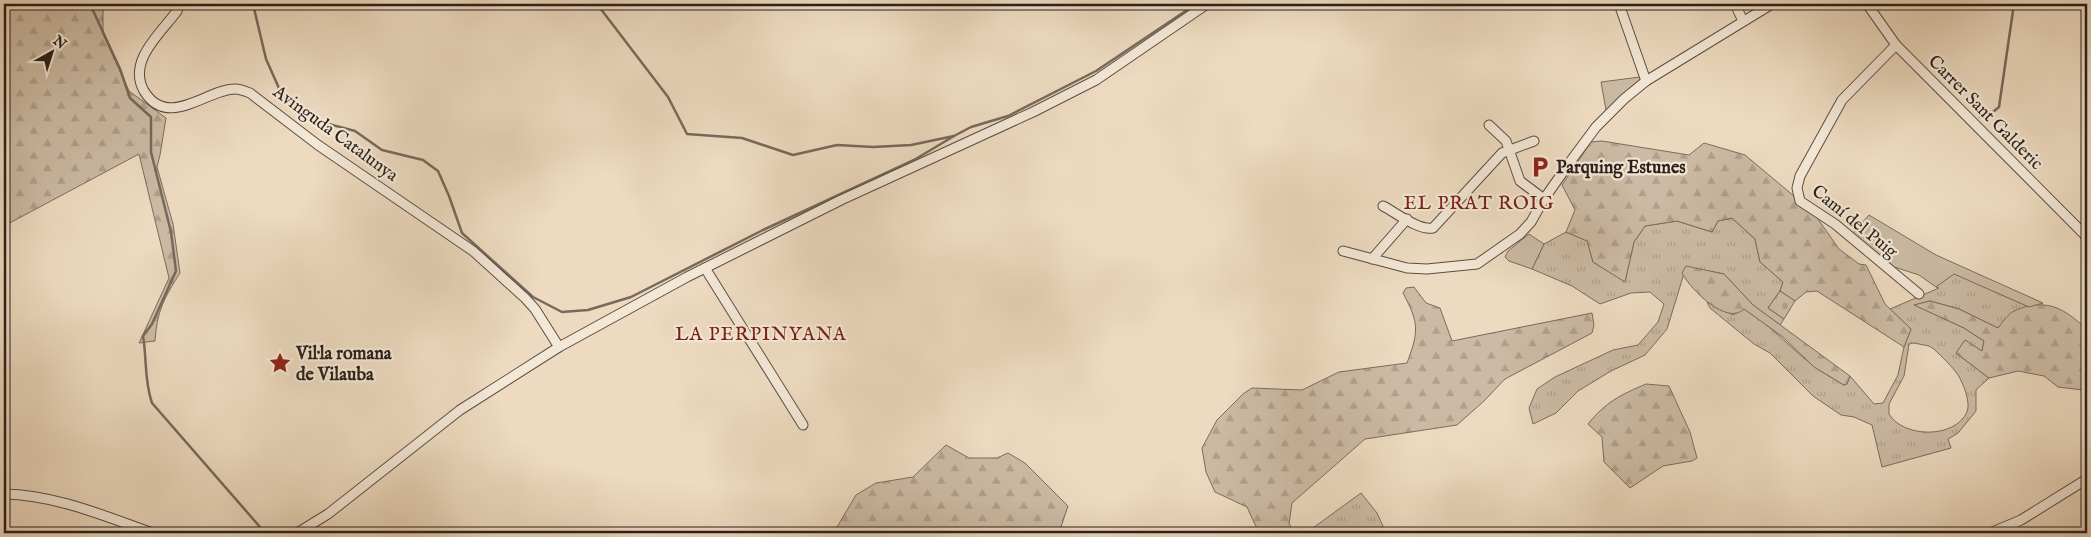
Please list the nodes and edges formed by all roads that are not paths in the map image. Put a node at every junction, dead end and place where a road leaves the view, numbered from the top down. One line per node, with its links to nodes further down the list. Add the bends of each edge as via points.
1 (179, 4): 21 (street, Avinguda Catalunya, via 140,62 144,91 154,101 172,107 197,103 229,90 250,93 318,145 473,251 535,309)
2 (1207, 4): 19 (street, via 1096,80 855,193)
3 (1619, 4): 9 (street)
4 (1735, 4): 7 (street)
5 (1772, 4): 7 (street)
6 (1868, 4): 8 (street, Carrer Sant Galderic)
7 (1743, 21): 9 (street)
8 (1896, 45): 16 (street, Carrer Sant Galderic); 20 (street, Camí del Puig, via 1842,100 1800,176 1797,188 1800,201 1835,224)
9 (1646, 81): 13 (street, via 1596,127)
10 (1489, 125): 12 (street, via 1506,141)
11 (1534, 141): 12 (street)
12 (1510, 152): 13 (street, via 1520,181); 15 (street, via 1502,153 1433,228 1428,229)
13 (1544, 199): 18 (street, via 1520,234 1477,264 1419,269)
14 (1383, 206): 15 (street)
15 (1407, 219): 18 (street)
16 (2087, 237)
17 (1343, 251): 18 (street)
18 (1372, 259)
19 (705, 268): 21 (street); 22 (street)
20 (1919, 294)
21 (558, 347): 26 (street, via 460,410 328,514)
22 (803, 425)
23 (2087, 479): 27 (street, via 2021,520)
24 (4, 494): 25 (street, via 58,501)
25 (153, 533)
26 (297, 533)
27 (1990, 533)

